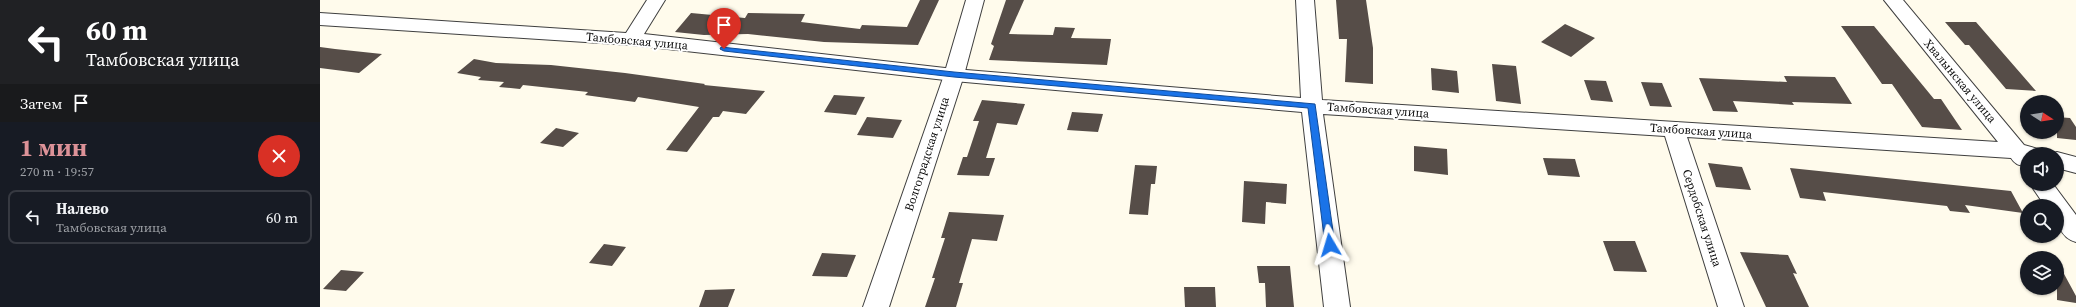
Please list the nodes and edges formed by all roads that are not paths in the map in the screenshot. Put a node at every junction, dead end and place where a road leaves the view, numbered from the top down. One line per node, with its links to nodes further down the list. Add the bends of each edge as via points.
1 (656, 0): 6 (street)
2 (975, 0): 7 (street, Волгоградская улица)
3 (1305, 0): 8 (street)
4 (1892, 0): 10 (street, Хвалынская улица)
5 (320, 19): 6 (street, Тамбовская улица)
6 (632, 39): 7 (street, Тамбовская улица)
7 (954, 75): 8 (street, Тамбовская улица); 16 (street, Волгоградская улица)
8 (1312, 106): 9 (street, Тамбовская улица); 17 (street)
9 (1674, 129): 11 (street, Тамбовская улица); 18 (street, Сердобская улица)
10 (2020, 150)
11 (2020, 156)
12 (2064, 162): 13 (street)
13 (2076, 165)
14 (2064, 216): 15 (street)
15 (2076, 233)
16 (876, 307)
17 (1337, 307)
18 (1731, 307)

